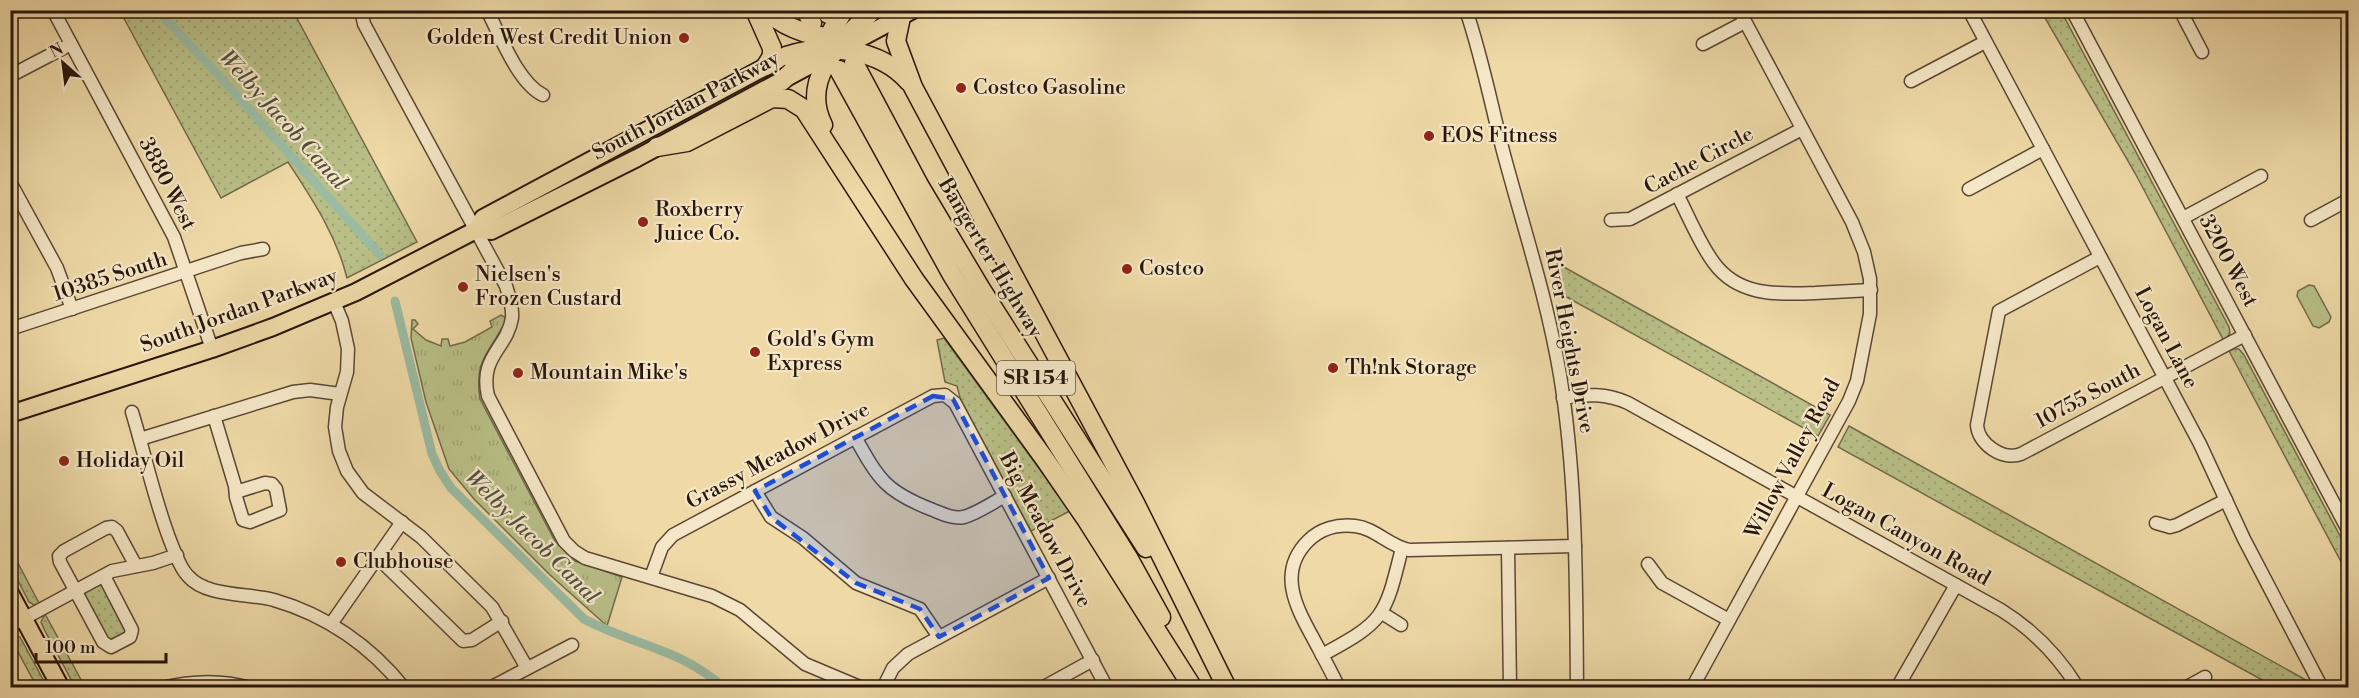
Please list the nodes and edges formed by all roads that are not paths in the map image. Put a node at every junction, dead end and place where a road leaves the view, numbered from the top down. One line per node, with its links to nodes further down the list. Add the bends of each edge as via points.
1 (53, 10): 16 (street, 3880 West)
2 (362, 10): 38 (street, via 364,24)
3 (487, 10): 25 (street, via 525,80)
4 (754, 10): 20 (highway, via 772,48)
5 (765, 10): 14 (highway, via 791,29)
6 (871, 10): 14 (highway)
7 (1466, 10): 51 (street, River Heights Drive, via 1540,278)
8 (1739, 10): 13 (street, Willow Valley Road)
9 (1969, 10): 15 (street, Logan Lane)
10 (2072, 10): 35 (street, 3200 West)
11 (2180, 10): 18 (street)
12 (907, 14): 14 (main road); 24 (highway, via 896,40)
13 (1745, 22): 17 (street); 26 (street, Willow Valley Road)
14 (832, 37): 19 (highway); 22 (highway); 24 (highway, via 895,69); 29 (highway, via 818,80 816,104); 100 (highway, Bangerter Highway / SR 154, via 952,275 1129,559); 101 (highway, Bangerter Highway / SR 154, via 1007,332 1137,534)
15 (1985, 42): 23 (street); 28 (street, Logan Lane)
16 (71, 44): 21 (street); 41 (street, 3880 West, via 171,231)
17 (1703, 44)
18 (2202, 52)
19 (786, 56): 20 (main road, South Jordan Parkway)
20 (766, 66): 38 (main road, South Jordan Parkway, via 483,218)
21 (10, 76)
22 (782, 81): 27 (main road, South Jordan Parkway)
23 (1911, 81)
24 (913, 87): 101 (highway, via 1135,503)
25 (543, 95)
26 (1802, 129): 33 (street, Cache Circle); 42 (street, Willow Valley Road, via 1857,232 1867,262)
27 (657, 147): 29 (highway, via 687,142 765,100 779,97 806,111); 38 (main road, South Jordan Parkway, via 491,231)
28 (2043, 149): 32 (street); 40 (street, Logan Lane)
29 (844, 169): 99 (highway, via 914,279 1086,519)
30 (2261, 176): 35 (street)
31 (10, 182): 44 (street, via 61,276)
32 (1969, 189)
33 (1677, 194): 36 (street, Cache Circle, via 1630,219); 42 (street, via 1715,264 1739,284 1778,294)
34 (2349, 200): 37 (street)
35 (2183, 218): 46 (street, 3200 West)
36 (1611, 220)
37 (2310, 220)
38 (476, 230): 43 (main road, South Jordan Parkway); 73 (street, via 506,285 512,308 509,327 487,368 490,403 569,546 585,558)
39 (263, 249): 41 (street, 10385 South)
40 (2100, 257): 48 (street, Logan Lane); 48 (street, 10755 South, via 1999,311 1977,429 1984,443 2004,454 2021,454)
41 (187, 272): 44 (street, 10385 South); 47 (street, 3880 West)
42 (1870, 290): 60 (street, Willow Valley Road, via 1869,321 1853,391)
43 (334, 302): 47 (main road, South Jordan Parkway); 49 (street, via 348,349 347,372)
44 (72, 309): 45 (street, 10385 South)
45 (10, 329)
46 (2245, 335): 48 (street, 10755 South); 64 (street, 3200 West)
47 (212, 349): 53 (main road, South Jordan Parkway)
48 (2164, 378): 61 (street, Logan Lane)
49 (340, 394): 54 (street, via 299,391); 62 (street, via 336,434 347,471 363,493)
50 (945, 395): 55 (street, Grassy Meadow Drive, via 933,396); 59 (street, Big Meadow Drive, via 955,403)
51 (1563, 398): 60 (street, Logan Canyon Road, via 1594,394 1622,400); 65 (street, River Heights Drive)
52 (132, 412): 56 (street)
53 (10, 414)
54 (214, 416): 56 (street); 58 (street)
55 (855, 437): 57 (street, Grassy Meadow Drive); 59 (street, via 881,480 894,492 946,516 971,514)
56 (140, 439): 68 (street, via 159,510)
57 (755, 491): 73 (street, Grassy Meadow Drive, via 669,538); 84 (street, via 771,517 803,538 856,583 920,609)
58 (236, 492): 58 (street, via 272,484 280,510 245,522)
59 (1005, 496): 74 (street, Big Meadow Drive)
60 (1797, 497): 75 (street, Logan Canyon Road); 79 (street, Willow Valley Road)
61 (2226, 500): 63 (street, via 2177,525); 109 (street, Logan Lane)
62 (402, 522): 69 (street); 80 (street, via 452,567)
63 (2156, 523)
64 (2349, 530)
65 (1575, 546): 67 (street); 104 (street, River Heights Drive)
66 (1402, 548): 67 (street); 78 (street, via 1391,594); 86 (street, via 1369,529 1345,525 1321,531 1303,547 1292,567 1291,588)
67 (1508, 548): 103 (street)
68 (177, 555): 71 (street); 82 (street, via 188,577 204,588 273,600)
69 (377, 557): 80 (street, via 464,641); 82 (street)
70 (1648, 564): 79 (street, via 1662,583)
71 (136, 566): 72 (street); 76 (street, via 117,531 106,528 61,553 60,562)
72 (104, 576): 76 (street); 76 (street, via 131,627 127,639 114,646 105,645)
73 (651, 577): 95 (street, via 731,604 805,664)
74 (1049, 578): 84 (street); 87 (street, Big Meadow Drive)
75 (1956, 585): 106 (street); 107 (street, Logan Canyon Road, via 2034,633)
76 (75, 591): 81 (street)
77 (10, 593): 81 (main road)
78 (1382, 613): 83 (street); 86 (street, via 1365,631)
79 (1729, 620): 105 (street, Willow Valley Road)
80 (502, 621): 88 (street)
81 (17, 622): 90 (main road)
82 (331, 624): 93 (street, via 372,653)
83 (1401, 625)
84 (939, 637): 96 (street, via 903,658 889,673)
85 (572, 645): 88 (street)
86 (1322, 655): 102 (street)
87 (1093, 660): 97 (street); 98 (street, Big Meadow Drive)
88 (527, 668): 94 (street)
89 (2205, 677): 108 (street)
90 (61, 687)
91 (161, 687): 92 (street, via 203,681)
92 (250, 687)
93 (404, 687)
94 (490, 687)
95 (862, 687)
96 (883, 687)
97 (1042, 687)
98 (1107, 687)
99 (1193, 687)
100 (1201, 687)
101 (1227, 687)
102 (1339, 687)
103 (1510, 687)
104 (1577, 687)
105 (1692, 687)
106 (1897, 687)
107 (2078, 687)
108 (2185, 687)
109 (2322, 687)

